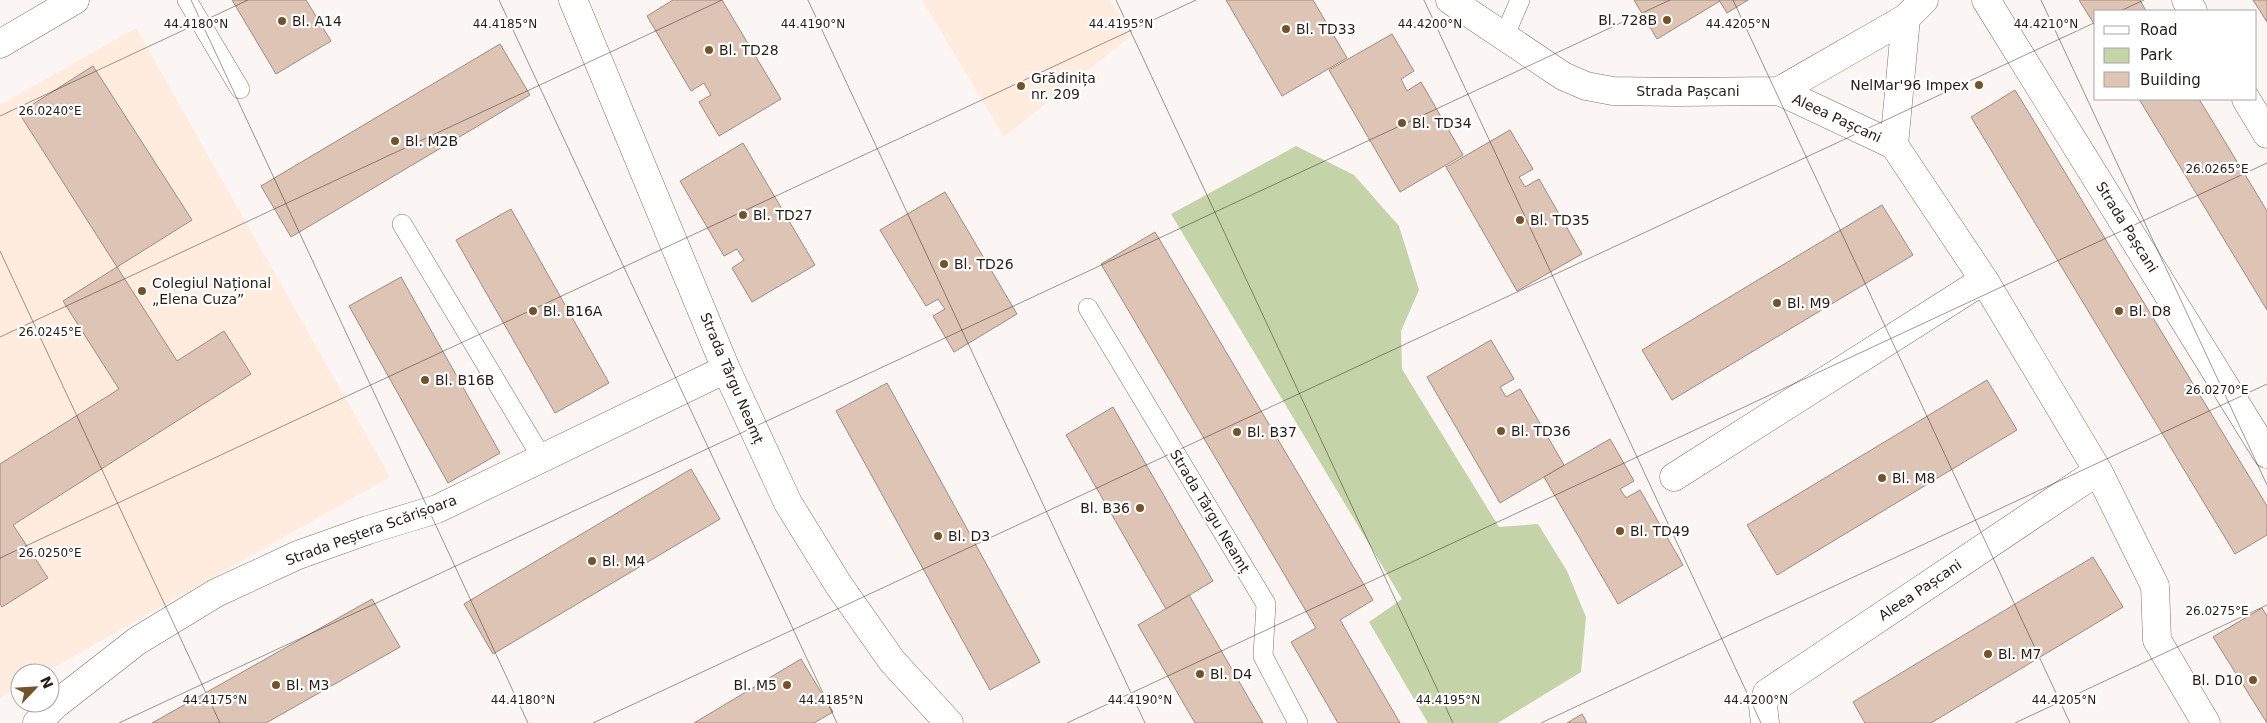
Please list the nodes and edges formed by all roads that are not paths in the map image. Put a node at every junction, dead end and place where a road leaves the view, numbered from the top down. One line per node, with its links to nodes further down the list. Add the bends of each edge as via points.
1 (187, 0): 10 (lane)
2 (573, 0): 18 (street, Strada Târgu Neamț)
3 (1450, 0): 8 (street, Strada Pașcani)
4 (1520, 0): 8 (lane)
5 (1986, 0): 19 (street, Strada Pașcani)
6 (61, 3): 9 (street)
7 (1915, 9): 11 (street, Strada Pașcani); 14 (street, Aleea Pașcani)
8 (1504, 37): 11 (street, Strada Pașcani, via 1563,76 1586,86 1613,91)
9 (0, 44)
10 (240, 89)
11 (1779, 91): 14 (street, Aleea Pașcani)
12 (2247, 100): 13 (street)
13 (2267, 134)
14 (1894, 145): 16 (street, Aleea Pașcani)
15 (402, 224): 20 (lane)
16 (1984, 280): 21 (street, Aleea Pașcani); 22 (street)
17 (1088, 308): 25 (lane, Strada Târgu Neamț, via 1266,604 1263,656)
18 (726, 369): 20 (street, Strada Peștera Scărișoara); 24 (street, Strada Târgu Neamț, via 788,503 838,584 892,661)
19 (2267, 454)
20 (542, 458): 23 (street, Strada Peștera Scărișoara, via 437,509 298,555 216,593 137,641)
21 (2098, 471): 26 (street, Aleea Pașcani, via 1767,693 1763,706); 27 (street, Aleea Pașcani, via 2155,586 2157,640)
22 (1674, 477)
23 (37, 723)
24 (950, 723)
25 (1298, 723)
26 (1765, 723)
27 (2206, 723)

